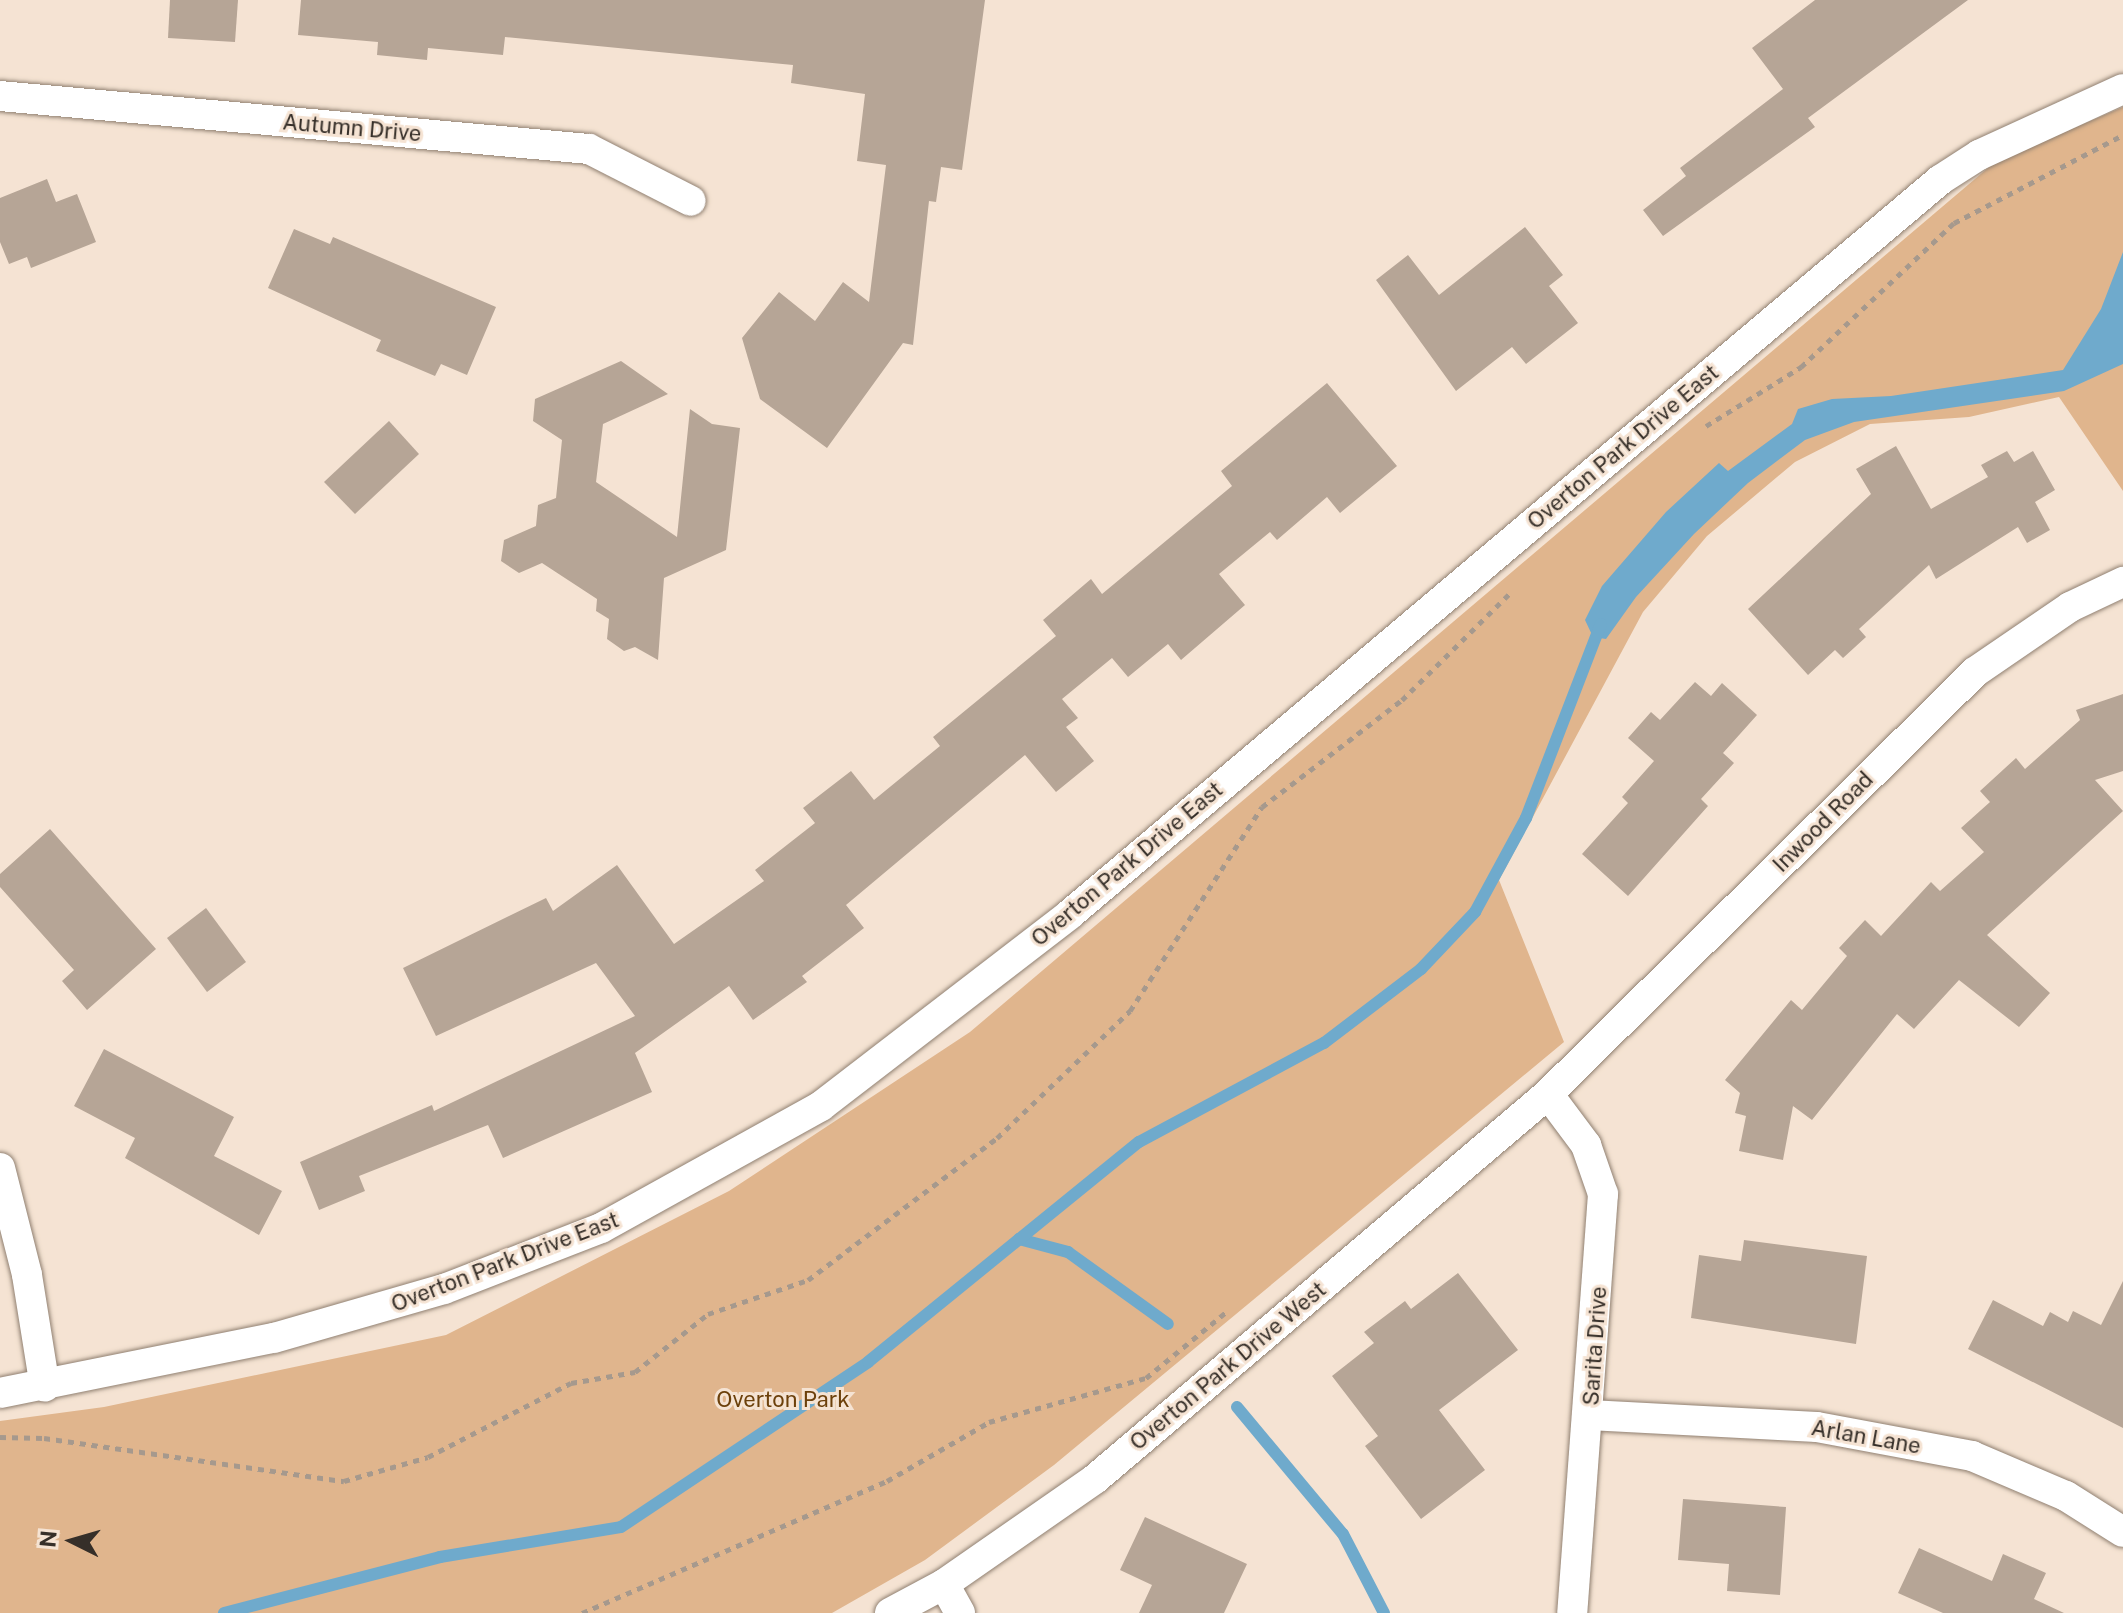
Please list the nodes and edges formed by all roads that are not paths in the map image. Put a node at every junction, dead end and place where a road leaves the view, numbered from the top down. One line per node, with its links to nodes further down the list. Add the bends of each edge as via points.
1 (2123, 89): 7 (street, Overton Park Drive East, via 1979,155 1940,180 1070,914 821,1106 601,1228 444,1289 274,1338)
2 (0, 96): 3 (street, Autumn Drive, via 589,149)
3 (691, 201)
4 (2123, 582): 5 (street, Inwood Road, via 2070,607 1975,672)
5 (1548, 1094): 9 (street, Sarita Drive, via 1586,1145 1603,1194); 11 (street, Overton Park Drive West, via 1095,1479)
6 (0, 1168): 7 (street, via 27,1275)
7 (45, 1387): 8 (street, Overton Park Drive East)
8 (0, 1393)
9 (1589, 1415): 10 (street, Arlan Lane, via 1817,1427 1972,1456 2066,1496); 14 (street, Sarita Drive)
10 (2123, 1532)
11 (944, 1584): 12 (street, Overton Park Drive West); 13 (street)
12 (890, 1613)
13 (960, 1613)
14 (1572, 1613)

